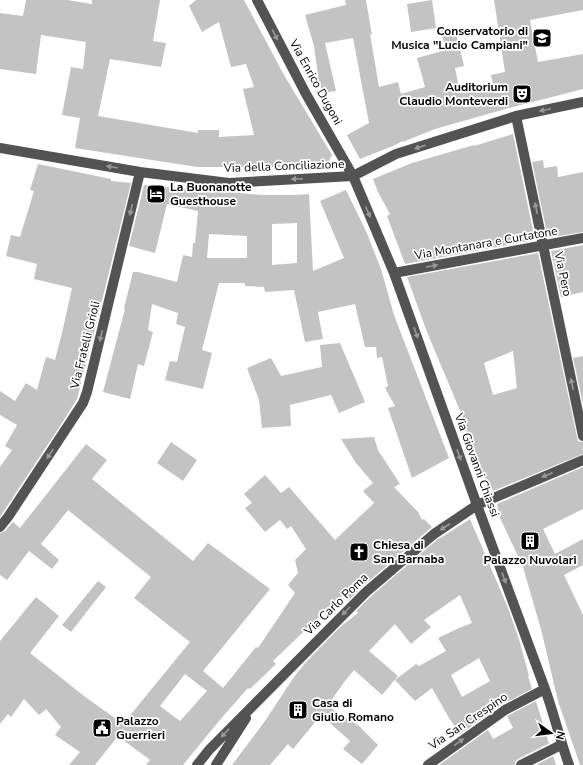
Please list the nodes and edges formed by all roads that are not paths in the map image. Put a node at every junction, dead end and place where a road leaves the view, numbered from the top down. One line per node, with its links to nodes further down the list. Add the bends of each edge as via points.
1 (257, 0): 6 (street, Via Enrico Dugoni, one-way to 6)
2 (583, 102): 3 (street, Via della Conciliazione, one-way to 3)
3 (516, 116): 6 (street, Via della Conciliazione, one-way to 6, via 396,154); 8 (street, Via Pero, one-way to 3)
4 (0, 148): 5 (street, Via della Conciliazione, one-way to 4)
5 (140, 172): 6 (street, Via della Conciliazione, one-way to 5, via 229,183); 13 (street, Via Fratelli Grioli, one-way to 13, via 83,403)
6 (353, 176): 9 (street, Via Giovanni Chiassi, one-way to 9)
7 (583, 238): 8 (street, Via Montanara e Curtatone)
8 (544, 246): 9 (street, Via Montanara e Curtatone, one-way to 8); 10 (street, Via Pero, one-way to 8)
9 (394, 273): 12 (street, Via Giovanni Chiassi, one-way to 12)
10 (583, 436)
11 (583, 460): 12 (street, Via Carlo Poma, one-way to 12)
12 (477, 505): 14 (street, Via Giovanni Chiassi, one-way to 14); 15 (street, Via Carlo Poma, one-way to 15, via 434,534 366,592)
13 (0, 527)
14 (545, 689): 16 (street, Via Giovanni Chiassi); 19 (street, Via San Crespino, one-way to 14, via 505,710)
15 (257, 701): 17 (street, Via Carlo Poma, one-way to 17); 18 (street, Via Carlo Poma)
16 (561, 744): 20 (street); 21 (street, Via Giovanni Chiassi)
17 (197, 765)
18 (216, 765)
19 (428, 765)
20 (521, 765)
21 (569, 765)

